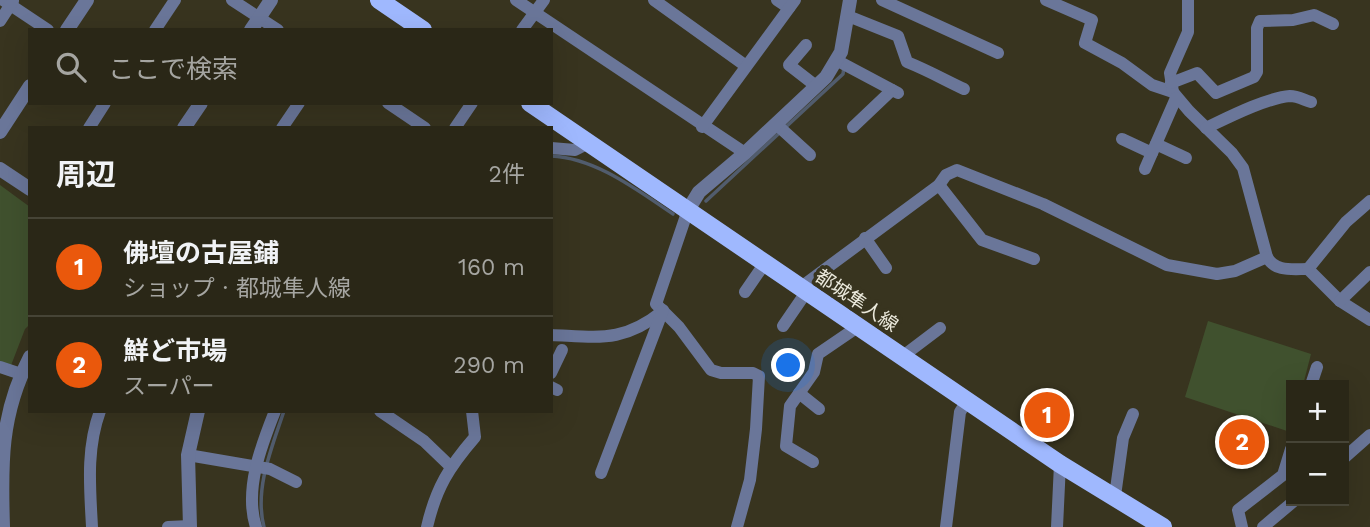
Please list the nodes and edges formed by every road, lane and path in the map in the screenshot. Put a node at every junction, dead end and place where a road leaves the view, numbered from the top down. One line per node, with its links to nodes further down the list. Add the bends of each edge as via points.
1 (87, 0): 22 (street)
2 (175, 0): 23 (street)
3 (232, 0): 19 (street)
4 (271, 0): 19 (street)
5 (379, 0): 24 (main road)
6 (516, 0): 16 (street)
7 (544, 0): 16 (street)
8 (654, 0): 29 (street)
9 (777, 0): 15 (street)
10 (850, 0): 17 (street)
11 (882, 0): 27 (street)
12 (1046, 0): 33 (street, via 1092,20 1085,43 1152,85)
13 (1188, 0): 33 (street, via 1188,33 1171,69)
14 (9, 2): 18 (street); 21 (street)
15 (792, 4): 29 (street)
16 (533, 12): 25 (street); 47 (street)
17 (852, 18): 28 (street); 32 (street, via 898,36 907,62)
18 (0, 21)
19 (255, 24)
20 (1333, 24): 33 (street, via 1314,15 1262,21 1257,27 1254,77 1216,93 1197,73)
21 (45, 28)
22 (68, 28)
23 (156, 28)
24 (420, 28)
25 (523, 28)
26 (806, 45): 30 (street, via 786,68)
27 (998, 53)
28 (837, 61): 30 (street); 48 (street, via 895,91)
29 (746, 66): 47 (street)
30 (816, 86): 41 (street)
31 (28, 89): 50 (street)
32 (964, 89)
33 (1173, 91): 49 (street); 54 (street)
34 (1311, 102): 49 (street, via 1287,96)
35 (104, 105): 42 (street)
36 (200, 105): 43 (street)
37 (298, 105): 44 (street)
38 (391, 105): 45 (street)
39 (471, 105): 46 (street)
40 (533, 105): 52 (main road, 都城隼人線)
41 (777, 125): 55 (street); 56 (street)
42 (90, 126)
43 (185, 126)
44 (286, 126)
45 (422, 126)
46 (456, 126)
47 (702, 127): 55 (street)
48 (853, 127)
49 (1206, 128): 65 (street, via 1243,168)
50 (0, 132)
51 (1122, 139): 54 (street)
52 (589, 143): 53 (street, via 575,150); 63 (main road, 都城隼人線)
53 (553, 148)
54 (1154, 148): 57 (street); 59 (street)
55 (745, 153): 63 (street, via 699,192)
56 (810, 155)
57 (1186, 158)
58 (0, 169): 61 (street)
59 (1145, 169)
60 (939, 185): 64 (street); 65 (street, via 957,170 1043,204 1167,265 1217,274); 66 (street, via 982,240)
61 (28, 188)
62 (1370, 201): 69 (street, via 1346,222)
63 (688, 210): 67 (main road, 都城隼人線); 74 (street, via 656,304)
64 (865, 238): 68 (street); 71 (street)
65 (1267, 257): 69 (street, via 1275,267)
66 (1034, 259)
67 (765, 263): 71 (main road, 都城隼人線); 72 (street)
68 (886, 268)
69 (1308, 269): 73 (street)
70 (1370, 272): 73 (street)
71 (804, 289): 76 (street); 77 (main road, 都城隼人線)
72 (745, 292)
73 (1340, 301): 75 (street)
74 (663, 310): 79 (street, via 640,327 610,337); 105 (street); 115 (street, via 711,370 759,376 750,480)
75 (1370, 320)
76 (783, 326)
77 (859, 326): 81 (main road, 都城隼人線); 88 (street, via 818,354 814,372)
78 (940, 328): 81 (street)
79 (553, 335)
80 (559, 349): 84 (street)
81 (903, 356): 89 (main road, 都城隼人線)
82 (28, 361): 86 (street)
83 (0, 367): 86 (street)
84 (553, 367)
85 (1317, 367): 87 (street)
86 (21, 374): 109 (street, via 2,443)
87 (1313, 380)
88 (799, 393): 90 (street); 100 (street, via 790,406 786,446)
89 (967, 401): 101 (main road, 都城隼人線); 116 (street, via 960,412)
90 (819, 408)
91 (99, 413): 110 (street, via 92,438)
92 (198, 413): 99 (street)
93 (275, 413): 104 (street)
94 (383, 413): 103 (street)
95 (471, 413): 103 (street, via 475,437)
96 (1133, 414): 107 (street, via 1123,438)
97 (1370, 435): 98 (street)
98 (1349, 454)
99 (188, 455): 104 (street); 112 (street)
100 (813, 462)
101 (1060, 464): 107 (main road, 都城隼人線); 117 (street)
102 (1286, 465): 119 (street, via 1283,475 1238,510)
103 (450, 466): 114 (street, via 436,493)
104 (262, 468): 106 (street); 113 (street, via 252,509)
105 (601, 473)
106 (296, 482)
107 (1115, 496): 118 (main road, 都城隼人線)
108 (1288, 506): 120 (street)
109 (3, 527)
110 (92, 527)
111 (168, 527): 112 (street)
112 (190, 527)
113 (256, 527)
114 (427, 527)
115 (737, 527)
116 (946, 527)
117 (1057, 527)
118 (1163, 527)
119 (1242, 527)
120 (1263, 527)

